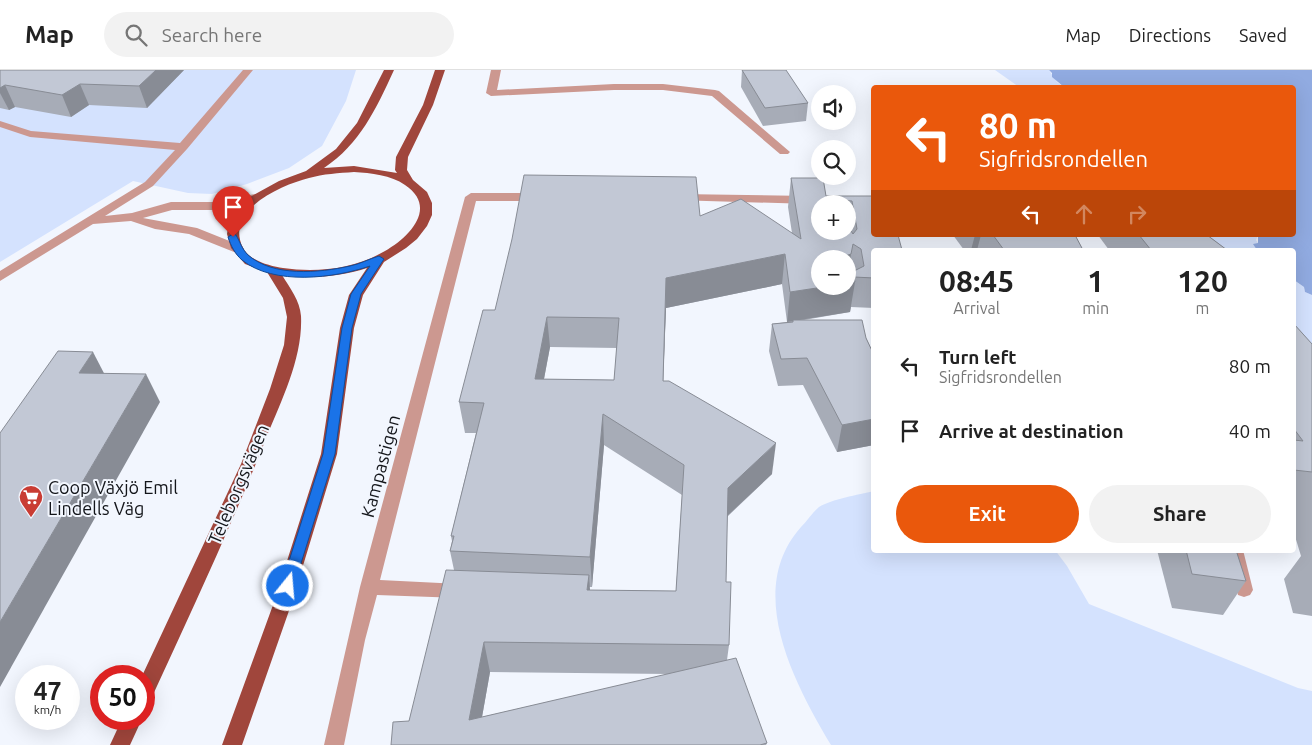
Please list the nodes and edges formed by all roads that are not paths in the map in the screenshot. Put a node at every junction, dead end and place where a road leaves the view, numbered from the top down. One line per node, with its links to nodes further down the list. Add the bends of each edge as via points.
1 (248, 70): 6 (street)
2 (388, 70): 8 (main road, via 357,133 340,151)
3 (440, 70): 9 (main road, via 428,105 402,157 401,170)
4 (496, 70): 7 (street, via 491,93 614,87 663,87 715,93)
5 (0, 124): 6 (street, via 30,134)
6 (183, 148): 15 (street, via 149,184)
7 (784, 152)
8 (309, 174): 9 (main road, via 375,170); 11 (main road, via 270,188)
9 (409, 182): 17 (main road, via 425,201 422,226 398,249)
10 (552, 197): 21 (street, Kampastigen, via 471,198)
11 (254, 198): 14 (street, via 213,206 171,206); 16 (main road, via 234,224 233,237)
12 (664, 198): 13 (street)
13 (811, 200)
14 (133, 217): 15 (street); 16 (street, via 142,223 192,231)
15 (92, 221): 19 (street)
16 (238, 249): 18 (main road, via 251,261)
17 (379, 259): 18 (main road, via 325,273 297,274); 27 (main road, via 356,294 347,328 329,454 282,606)
18 (272, 270): 24 (main road, Teleborgsvägen, via 293,310 291,338 282,376 237,492)
19 (0, 277)
20 (1235, 553): 22 (street)
21 (369, 587): 23 (street); 28 (street, Kampastigen)
22 (1244, 590)
23 (473, 591)
24 (155, 669)
25 (127, 730): 26 (main road)
26 (120, 745)
27 (232, 745)
28 (334, 745)

